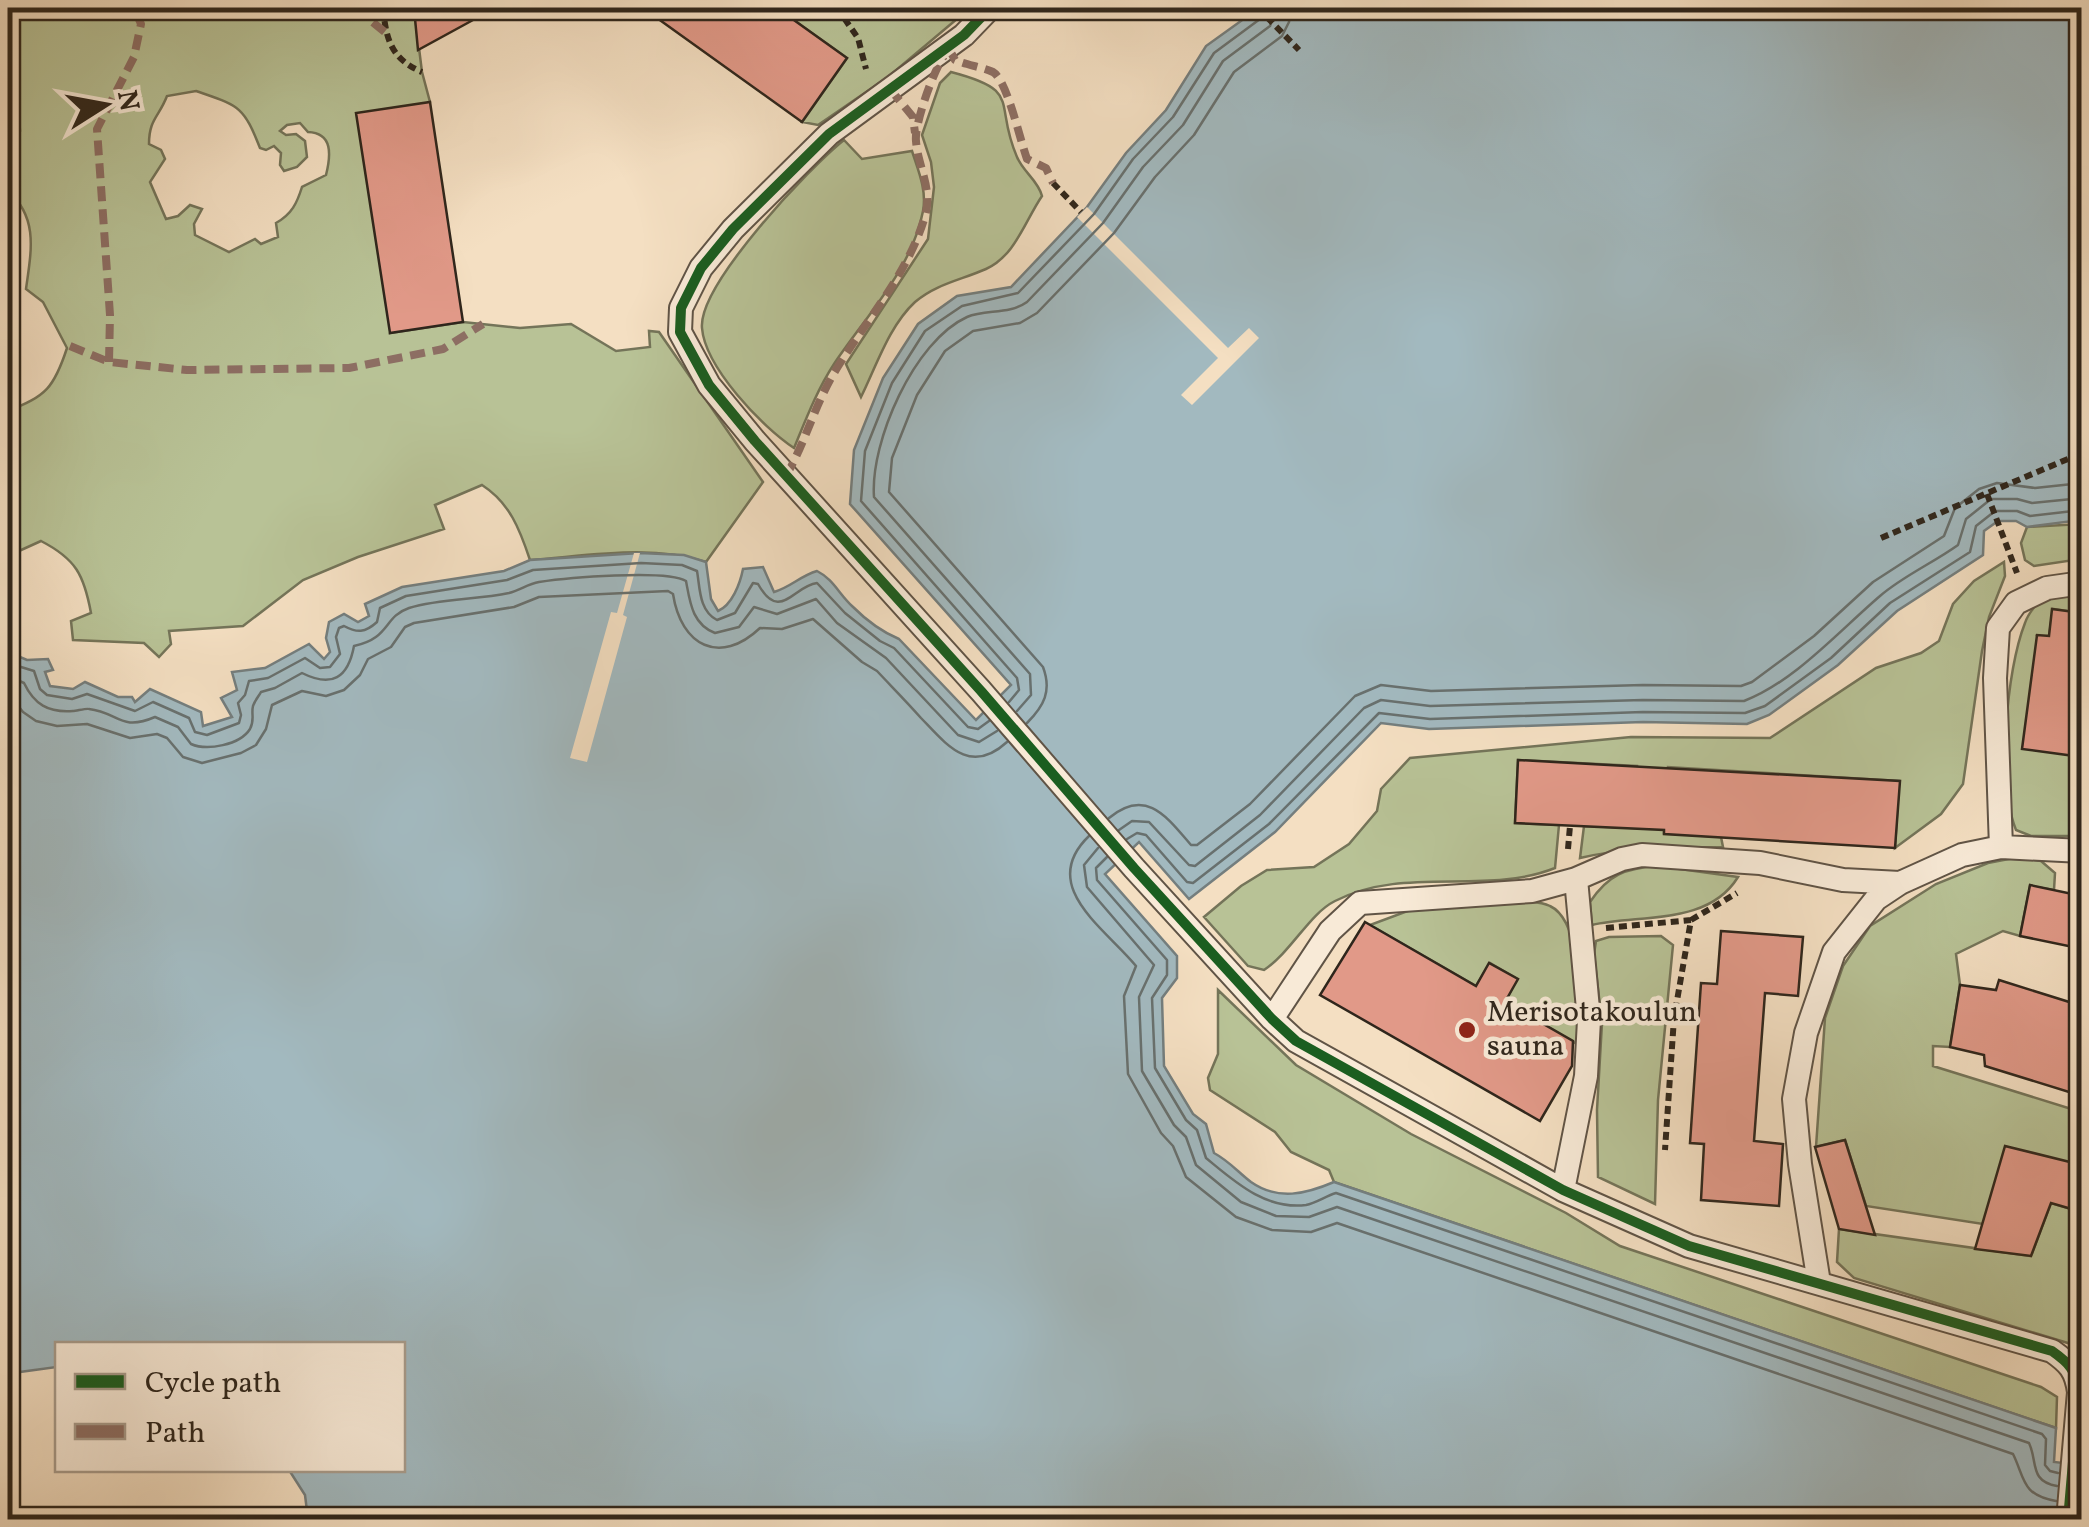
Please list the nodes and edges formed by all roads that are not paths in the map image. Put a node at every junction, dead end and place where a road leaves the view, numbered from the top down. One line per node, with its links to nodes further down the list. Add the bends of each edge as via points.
1 (990, 8): 7 (lane, via 964,36 829,134 733,229 701,268 681,308 680,332 709,384 755,441)
2 (2082, 583): 3 (lane, via 2047,588 2016,604 1998,628)
3 (2001, 847): 4 (lane); 6 (lane, via 1962,855)
4 (2082, 851)
5 (1576, 879): 6 (lane, via 1642,856 1760,863 1843,880); 7 (lane, via 1532,890 1360,903 1330,932); 8 (lane, via 1586,1076)
6 (1900, 883): 9 (lane, via 1876,899 1834,952 1806,1034 1794,1099)
7 (1272, 1019): 8 (lane, via 1296,1041)
8 (1562, 1190): 9 (lane, via 1689,1246)
9 (1819, 1283): 10 (lane, via 2052,1351 2070,1363 2077,1376)
10 (2068, 1520)

